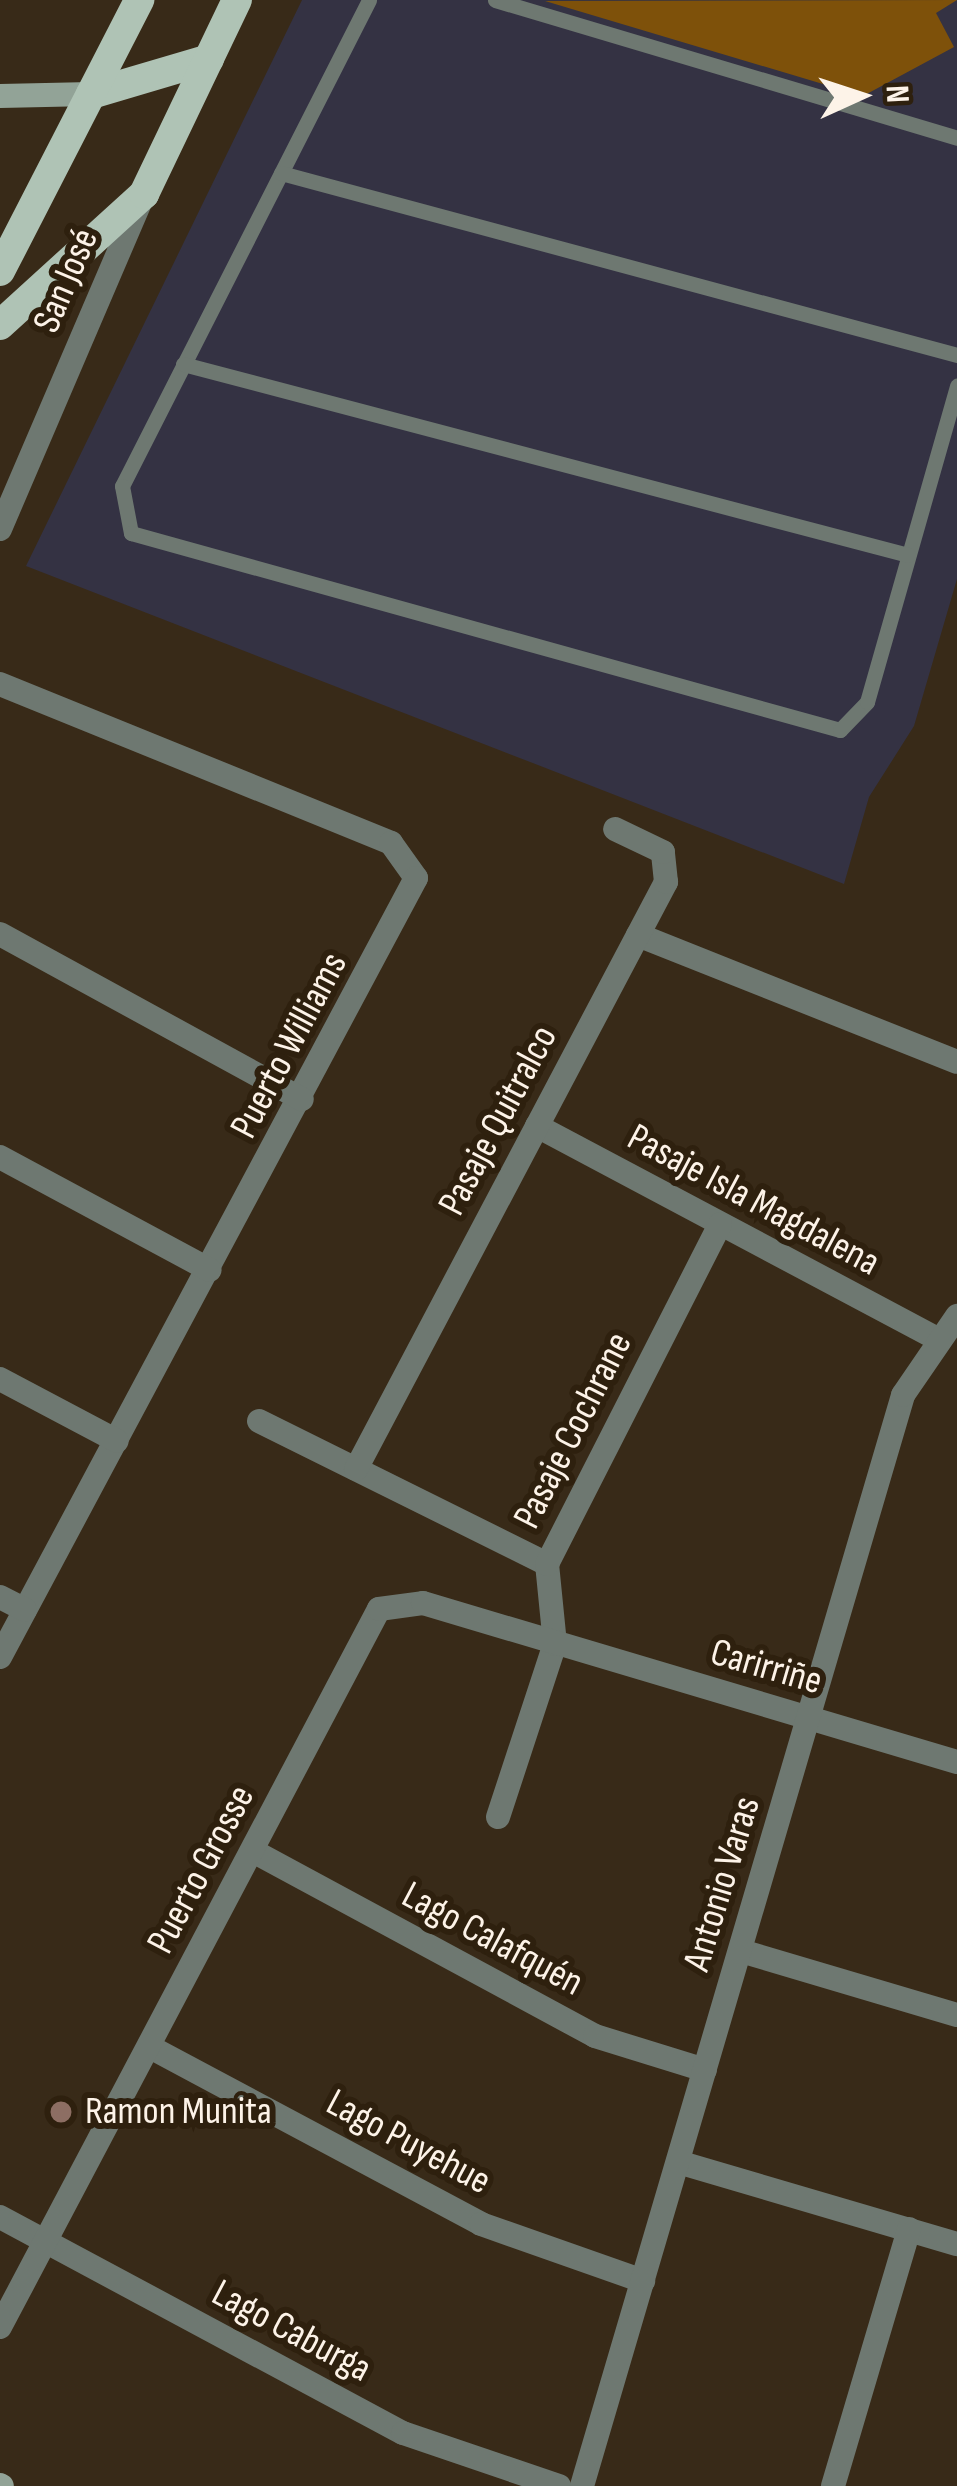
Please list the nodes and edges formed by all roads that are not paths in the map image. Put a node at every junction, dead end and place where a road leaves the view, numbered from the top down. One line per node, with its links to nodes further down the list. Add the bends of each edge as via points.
1 (139, 0): 6 (main road)
2 (237, 0): 5 (main road)
3 (369, 0): 9 (lane)
4 (495, 0): 8 (lane)
5 (208, 58): 6 (main road); 10 (main road)
6 (91, 94): 7 (street); 11 (main road)
7 (0, 96)
8 (957, 138)
9 (281, 173): 13 (lane); 14 (lane)
10 (144, 194): 12 (main road); 16 (street, San José)
11 (0, 272)
12 (0, 325)
13 (957, 355)
14 (184, 364): 17 (lane); 17 (lane, via 122,485 131,532 810,730 840,730 867,702)
15 (957, 386): 17 (lane)
16 (0, 529)
17 (908, 555)
18 (0, 684): 23 (street, Puerto Williams, via 409,857 414,889)
19 (615, 829): 21 (street, Pasaje Quitralco, via 668,862)
20 (0, 934): 23 (street)
21 (638, 935): 22 (street); 24 (street, Pasaje Quitralco)
22 (957, 1062)
23 (302, 1099): 27 (street, Puerto Williams)
24 (537, 1126): 26 (street, Pasaje Isla Magdalena); 33 (street, Pasaje Quitralco)
25 (0, 1157): 27 (street)
26 (720, 1225): 29 (street, Pasaje Isla Magdalena); 34 (street, Pasaje Cochrane)
27 (210, 1270): 32 (street, Puerto Williams)
28 (957, 1316): 29 (street, Antonio Varas)
29 (935, 1338): 39 (street, Antonio Varas, via 903,1395)
30 (0, 1378): 32 (street)
31 (259, 1421): 33 (street)
32 (117, 1441): 36 (street, Puerto Williams)
33 (356, 1469): 34 (street)
34 (547, 1564): 37 (street, Pasaje Cochrane)
35 (0, 1597): 36 (street)
36 (26, 1610): 38 (street, Puerto Williams)
37 (555, 1644): 39 (street, Carirriñe); 41 (street, Pasaje Cochrane); 42 (street, Puerto Grosse, via 423,1603 379,1610)
38 (0, 1658)
39 (810, 1719): 40 (street, Carirriñe); 43 (street, Antonio Varas)
40 (957, 1762)
41 (498, 1817)
42 (253, 1852): 45 (street, Puerto Grosse); 46 (street, Lago Calafquén, via 595,2036)
43 (741, 1951): 44 (street); 46 (street, Antonio Varas)
44 (957, 2015)
45 (150, 2047): 50 (street, Puerto Grosse); 52 (street, Lago Puyehue, via 482,2224)
46 (705, 2070): 47 (street, Antonio Varas)
47 (678, 2162): 49 (street); 52 (street, Antonio Varas)
48 (0, 2217): 50 (street, Lago Caburga)
49 (909, 2229): 51 (street); 56 (street)
50 (47, 2242): 53 (street, Puerto Grosse); 54 (street, Lago Caburga, via 403,2433)
51 (957, 2243)
52 (643, 2281): 55 (street, Antonio Varas)
53 (0, 2327)
54 (559, 2486)
55 (582, 2486)
56 (833, 2486)

